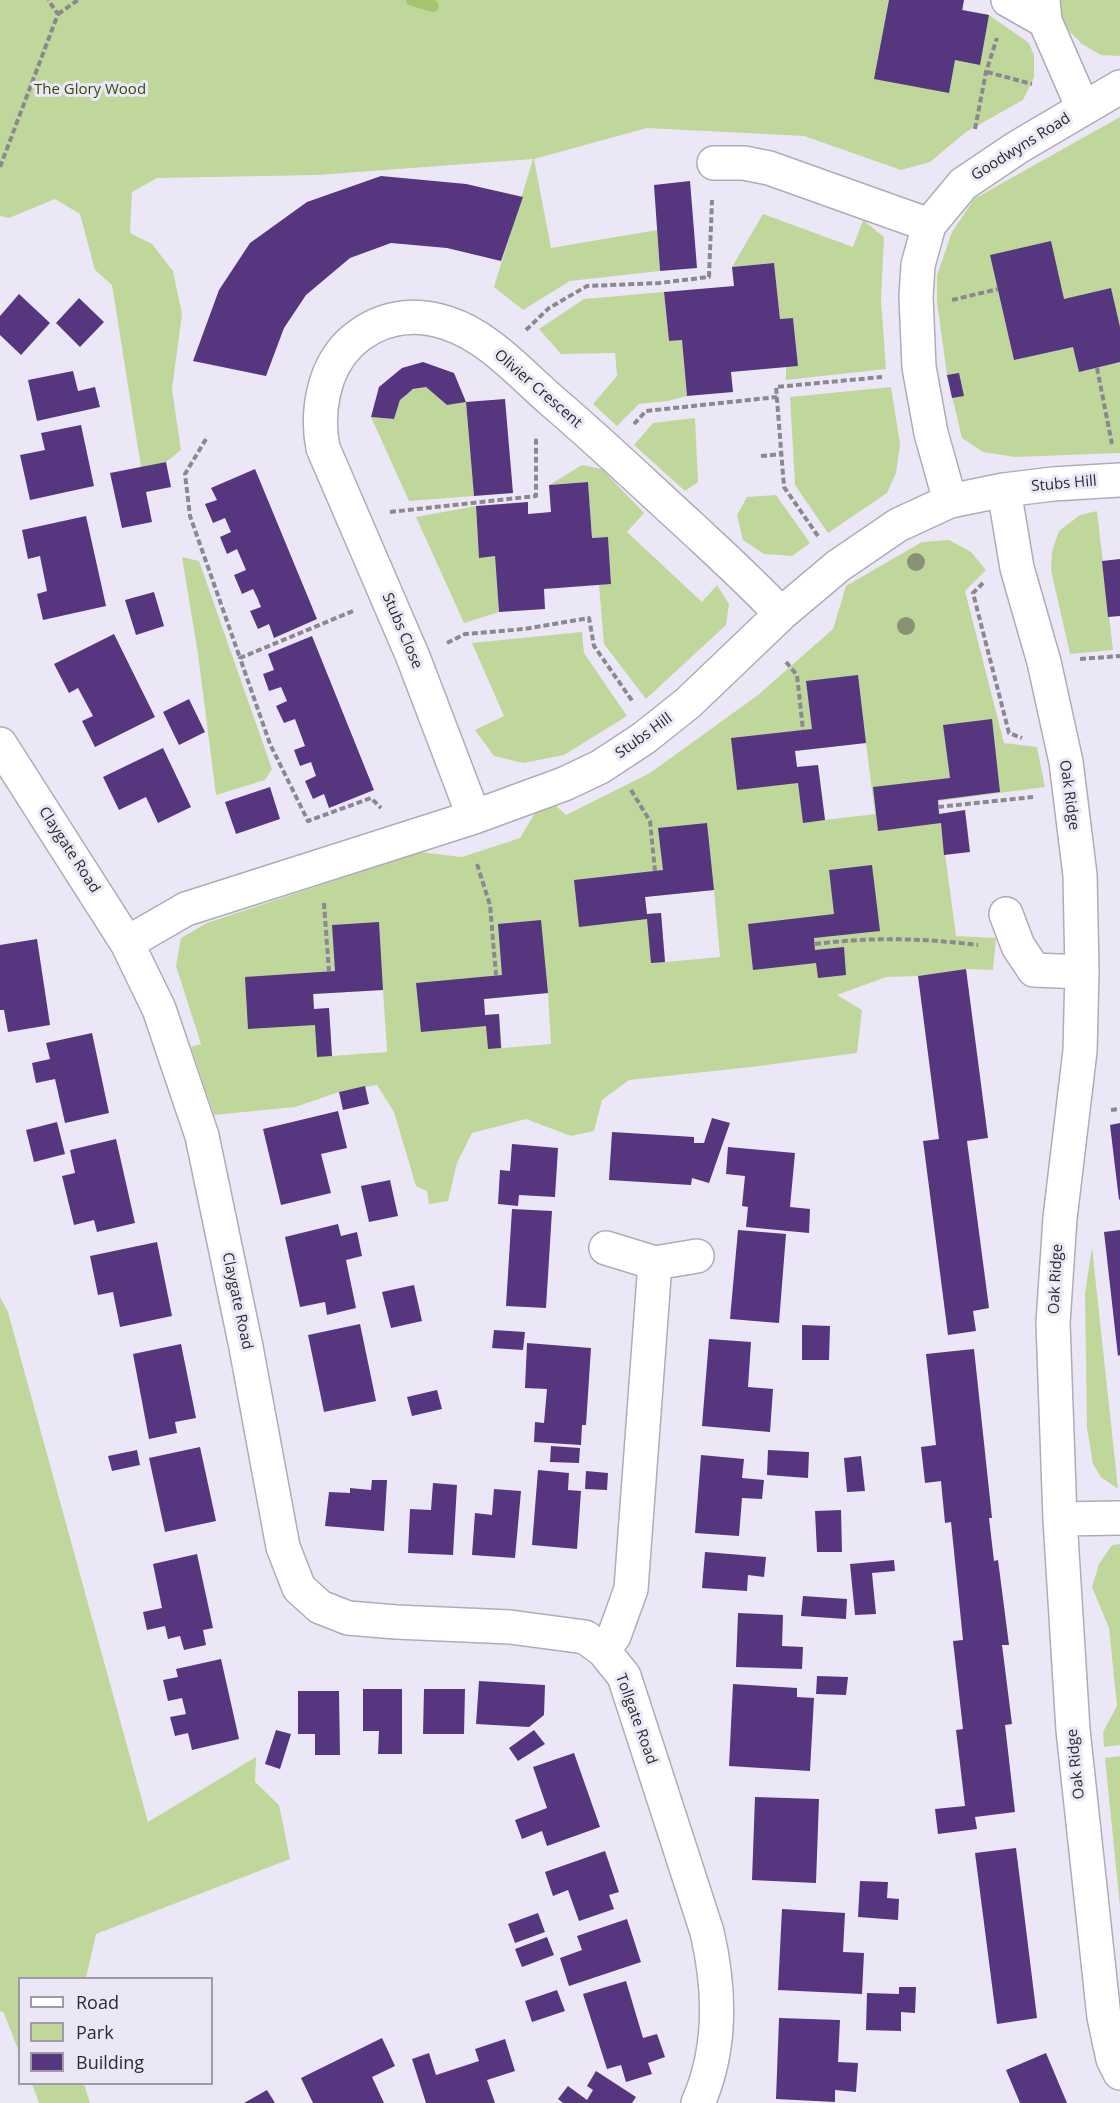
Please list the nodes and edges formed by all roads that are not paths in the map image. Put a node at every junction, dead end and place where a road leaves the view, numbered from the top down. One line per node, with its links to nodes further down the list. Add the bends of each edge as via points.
1 (1009, 0): 2 (street)
2 (1044, 10): 4 (street)
3 (1120, 87): 4 (street, Goodwyns Road)
4 (1083, 108): 6 (street, Goodwyns Road, via 963,184)
5 (714, 164): 6 (street, via 744,163 769,168)
6 (929, 225): 10 (street, Goodwyns Road, via 918,265 919,367 931,433)
7 (323, 448): 11 (street, Olivier Crescent, via 319,428 321,404 329,375 342,350 362,332 404,316 449,323 473,334 500,355 608,450); 13 (street, Stubs Close, via 413,657)
8 (1118, 480): 9 (street, Stubs Hill)
9 (1004, 490): 10 (street, Stubs Hill); 16 (street, Oak Ridge, via 1017,568 1044,662 1066,762 1080,875)
10 (950, 501): 11 (street, Stubs Hill, via 898,525 838,566)
11 (782, 614): 13 (street, Stubs Hill, via 688,704 600,767)
12 (0, 744): 15 (street, Claygate Road)
13 (474, 817): 15 (street, Stubs Hill, via 186,909)
14 (1006, 914): 16 (street, via 1018,946 1034,970)
15 (127, 943): 22 (street, Claygate Road, via 159,1009 202,1136 283,1547 299,1588 320,1608 348,1618 562,1633 585,1637)
16 (1082, 972): 21 (street, Oak Ridge, via 1080,1051 1060,1218 1053,1323)
17 (606, 1248): 19 (street)
18 (697, 1256): 19 (street)
19 (655, 1263): 22 (street, via 631,1589 614,1636)
20 (1120, 1518): 21 (street)
21 (1060, 1519): 23 (street, Oak Ridge, via 1072,1730 1089,1888 1104,2017)
22 (603, 1650): 24 (street, Tollgate Road, via 624,1676 715,1966 713,2055)
23 (1120, 2073)
24 (698, 2103)

